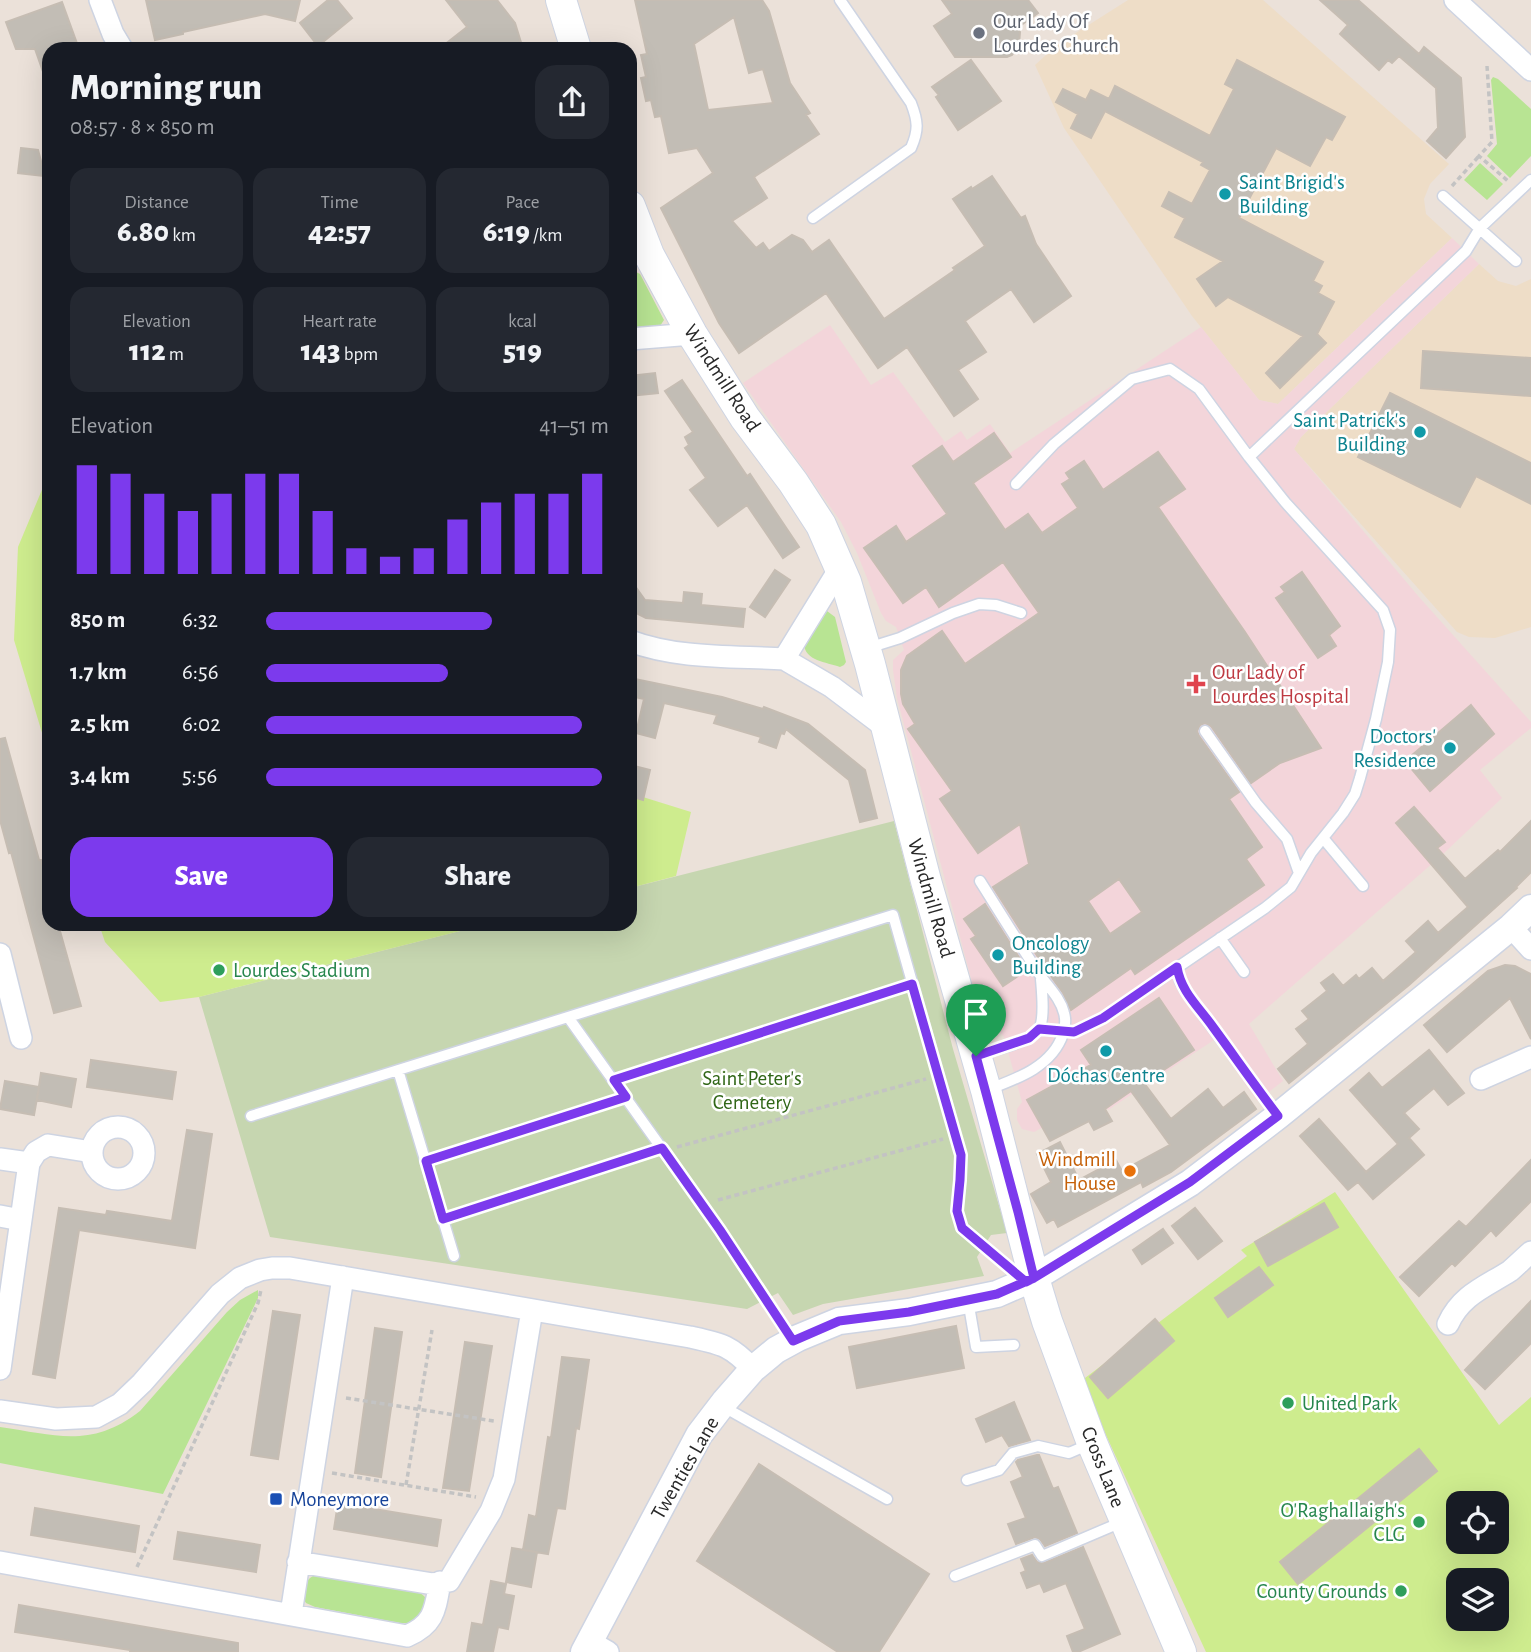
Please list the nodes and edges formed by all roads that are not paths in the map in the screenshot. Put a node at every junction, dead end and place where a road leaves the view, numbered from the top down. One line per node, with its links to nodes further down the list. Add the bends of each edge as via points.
1 (100, 0): 5 (street)
2 (561, 0): 6 (main road)
3 (840, 0): 10 (lane, via 911,103 917,134 911,148)
4 (1455, 0): 7 (street)
5 (118, 42)
6 (574, 42)
7 (1531, 70)
8 (1531, 180): 11 (lane)
9 (1443, 196): 11 (lane)
10 (813, 218)
11 (1480, 228): 13 (lane); 16 (lane, via 1466,251)
12 (637, 232): 14 (main road, Windmill Road)
13 (1517, 261)
14 (692, 334): 15 (street); 18 (main road, Windmill Road, via 821,525)
15 (637, 338)
16 (1249, 457): 17 (lane, via 1199,389 1170,369 1132,379 1054,444); 25 (lane, via 1383,610 1390,630 1376,719 1355,794)
17 (1016, 484)
18 (840, 568): 21 (main road, Windmill Road); 22 (street)
19 (1021, 613): 21 (lane, via 996,604 979,604)
20 (637, 643): 22 (street, via 688,654)
21 (866, 649): 23 (main road, Windmill Road)
22 (784, 659): 23 (street, via 832,687)
23 (885, 727): 40 (main road, Windmill Road)
24 (1205, 731): 26 (lane, via 1287,839)
25 (1324, 838): 26 (lane); 28 (lane)
26 (1299, 873): 30 (lane, via 1291,887)
27 (980, 881): 35 (lane)
28 (1363, 886)
29 (1525, 916): 31 (street); 46 (street)
30 (1220, 938): 33 (lane); 34 (lane)
31 (1531, 949)
32 (0, 954): 39 (street)
33 (1177, 967): 38 (lane, via 1103,1018 1074,1032); 46 (lane, via 1186,992)
34 (1244, 972)
35 (1041, 976): 37 (lane); 38 (lane, via 1060,1003)
36 (568, 1017): 42 (lane); 55 (lane, via 893,915 961,1155 957,1211 962,1228); 59 (lane)
37 (1039, 1029): 38 (lane); 40 (lane, via 1029,1038)
38 (1064, 1031): 44 (lane, via 1050,1057 1021,1077)
39 (21, 1038)
40 (976, 1056): 44 (main road, Windmill Road)
41 (1531, 1058): 43 (street)
42 (398, 1070): 45 (lane); 53 (lane)
43 (1481, 1079)
44 (986, 1090): 55 (main road, Windmill Road)
45 (251, 1116)
46 (1278, 1116): 55 (street, via 1190,1182)
47 (92, 1152): 49 (street, via 48,1145)
48 (0, 1159): 49 (street)
49 (29, 1163): 51 (street)
50 (0, 1216): 51 (street)
51 (21, 1220): 61 (street)
52 (1531, 1252): 58 (street, via 1511,1270 1477,1289 1454,1311)
53 (454, 1256)
54 (343, 1277): 57 (street); 64 (street, via 290,1268 263,1269 240,1278 220,1294 142,1383 120,1404 96,1417 56,1419); 70 (street)
55 (1030, 1280): 56 (street, Twenties Lane); 65 (main road, Cross Lane)
56 (968, 1300): 59 (street, Twenties Lane, via 839,1321); 60 (lane, via 976,1348)
57 (532, 1310): 62 (street, via 725,1345); 72 (street, via 504,1479 491,1511 449,1581)
58 (1448, 1324)
59 (793, 1341): 62 (street, Twenties Lane)
60 (1014, 1345)
61 (0, 1369)
62 (753, 1369): 63 (street, Twenties Lane)
63 (722, 1406): 67 (lane); 74 (street, Twenties Lane, via 699,1435)
64 (0, 1411)
65 (1093, 1443): 66 (lane, via 1069,1454 1038,1446 1013,1453 999,1471); 68 (main road, Cross Lane)
66 (967, 1480)
67 (887, 1499)
68 (1125, 1521): 71 (lane, via 1042,1556 1035,1545); 75 (main road, Cross Lane)
69 (0, 1562): 73 (street)
70 (298, 1562): 72 (street); 73 (street)
71 (955, 1576)
72 (440, 1582): 73 (street, via 434,1612 422,1630 407,1636)
73 (291, 1614)
74 (593, 1648)
75 (1181, 1652)

